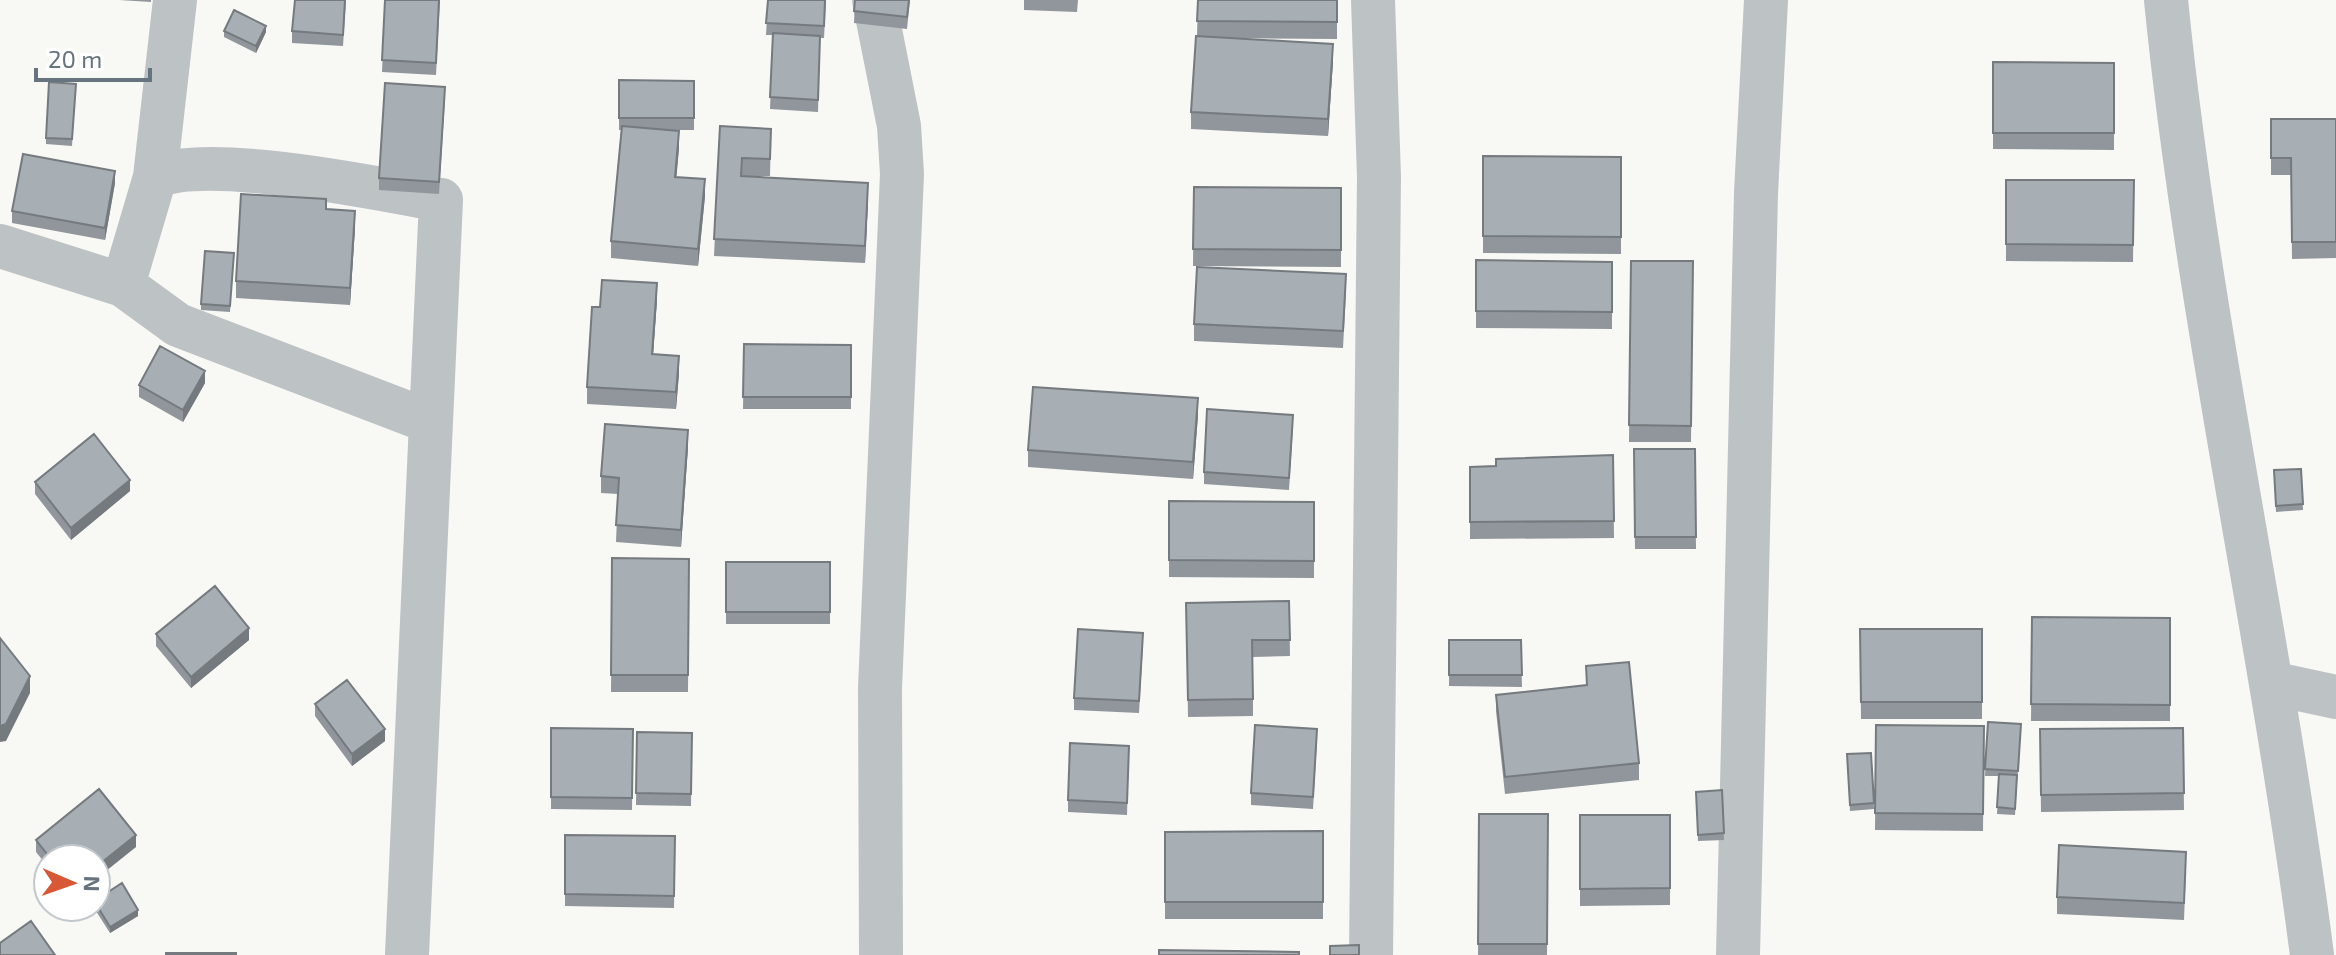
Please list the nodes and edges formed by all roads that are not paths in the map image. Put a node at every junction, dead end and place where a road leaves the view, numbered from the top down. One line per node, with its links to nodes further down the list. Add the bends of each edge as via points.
1 (175, 0): 6 (street)
2 (874, 0): 13 (street, via 899,126 902,174 880,688)
3 (1373, 0): 14 (street, via 1379,177)
4 (1766, 0): 15 (street, via 1756,193)
5 (2166, 0): 10 (street, via 2179,131)
6 (155, 177): 8 (street); 9 (street, via 194,168 264,173 441,200)
7 (0, 246): 8 (street)
8 (123, 285): 9 (street, via 178,325)
9 (431, 422): 12 (street)
10 (2271, 683): 11 (street); 16 (street)
11 (2336, 697)
12 (407, 955)
13 (881, 955)
14 (1371, 955)
15 (1738, 955)
16 (2312, 955)

